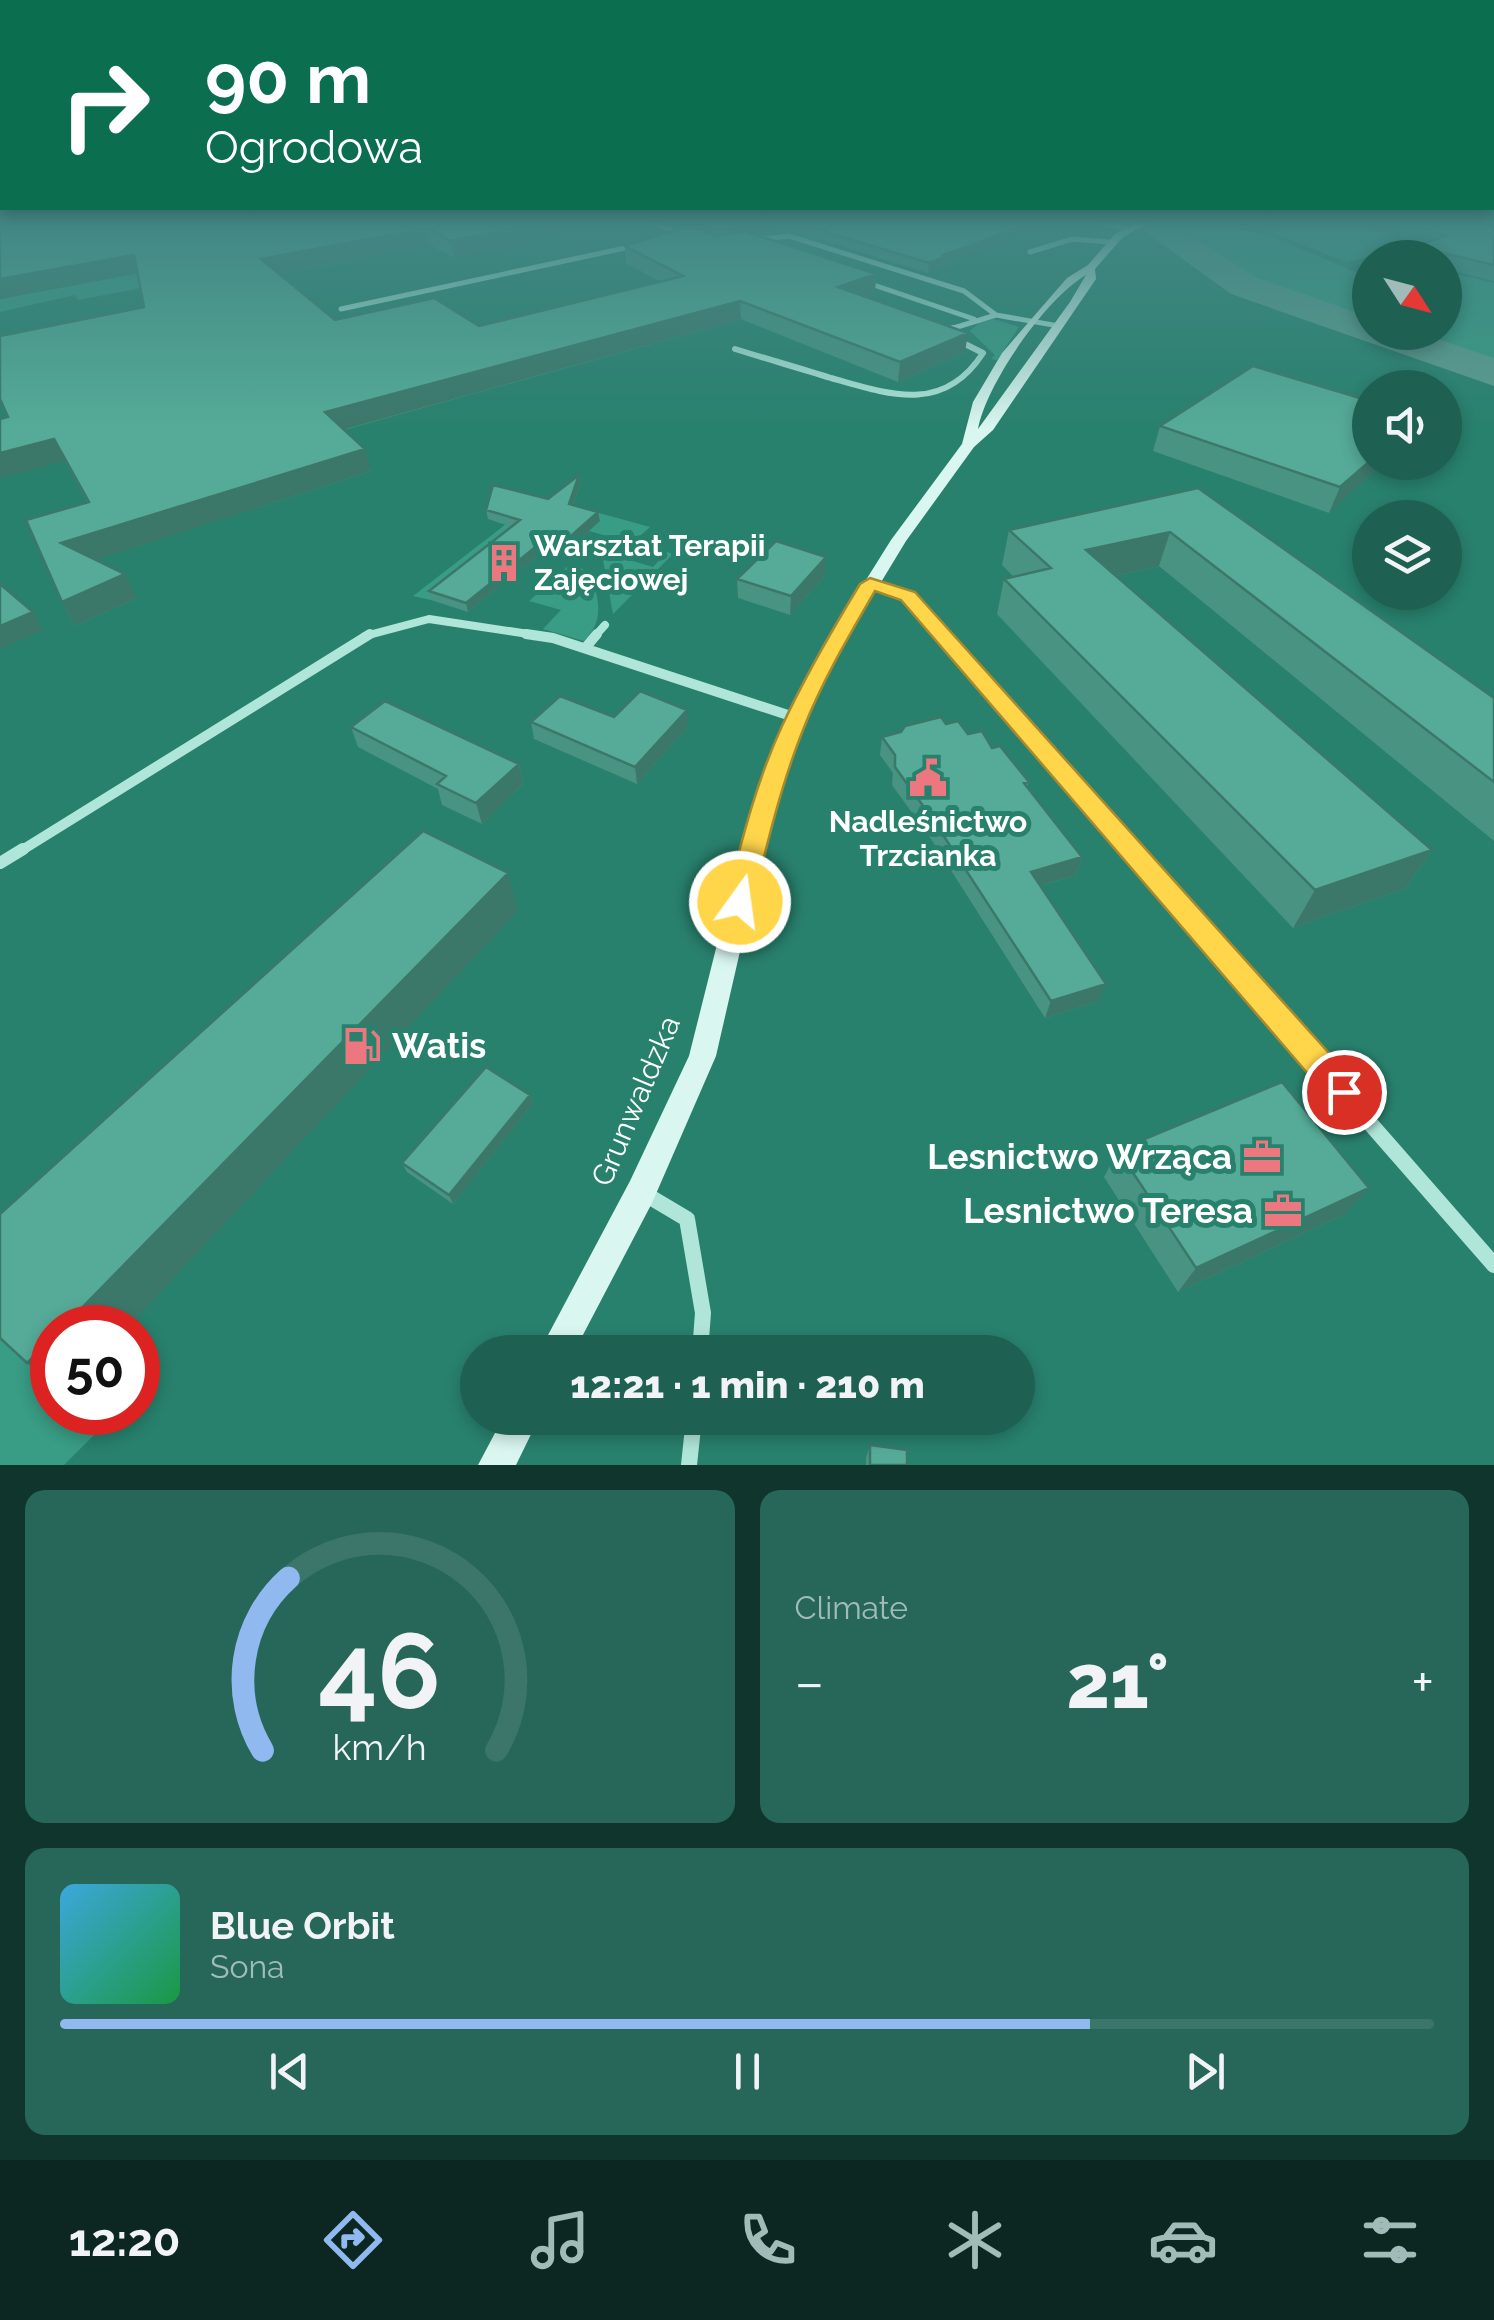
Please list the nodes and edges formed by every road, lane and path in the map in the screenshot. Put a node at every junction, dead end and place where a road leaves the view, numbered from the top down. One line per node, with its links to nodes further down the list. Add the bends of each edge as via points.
1 (423, 291): 6 (street)
2 (893, 291): 8 (street)
3 (964, 291): 7 (street)
4 (1066, 291): 9 (main road, Grunwaldzka)
5 (1078, 291): 9 (main road, Grunwaldzka)
6 (341, 309)
7 (996, 315): 8 (street); 9 (street)
8 (974, 318): 10 (street, via 938,333 976,347 983,354 977,365 956,386 926,396 888,395)
9 (1047, 324): 11 (main road, Grunwaldzka, via 1002,406); 11 (main road, Grunwaldzka, via 985,393)
10 (735, 350)
11 (969, 444): 12 (main road, Grunwaldzka)
12 (870, 584): 15 (main road, Grunwaldzka); 18 (street, via 908,596)
13 (605, 625): 14 (street)
14 (586, 647): 15 (street); 16 (street, via 429,619 369,634)
15 (797, 718): 17 (main road, Grunwaldzka, via 758,825 702,1056)
16 (0, 863)
17 (641, 1192): 19 (main road, Grunwaldzka); 20 (street, via 687,1219)
18 (1494, 1264)
19 (565, 1335)
20 (701, 1335)
21 (513, 1435): 23 (main road)
22 (692, 1435): 24 (street)
23 (496, 1465)
24 (689, 1465)

